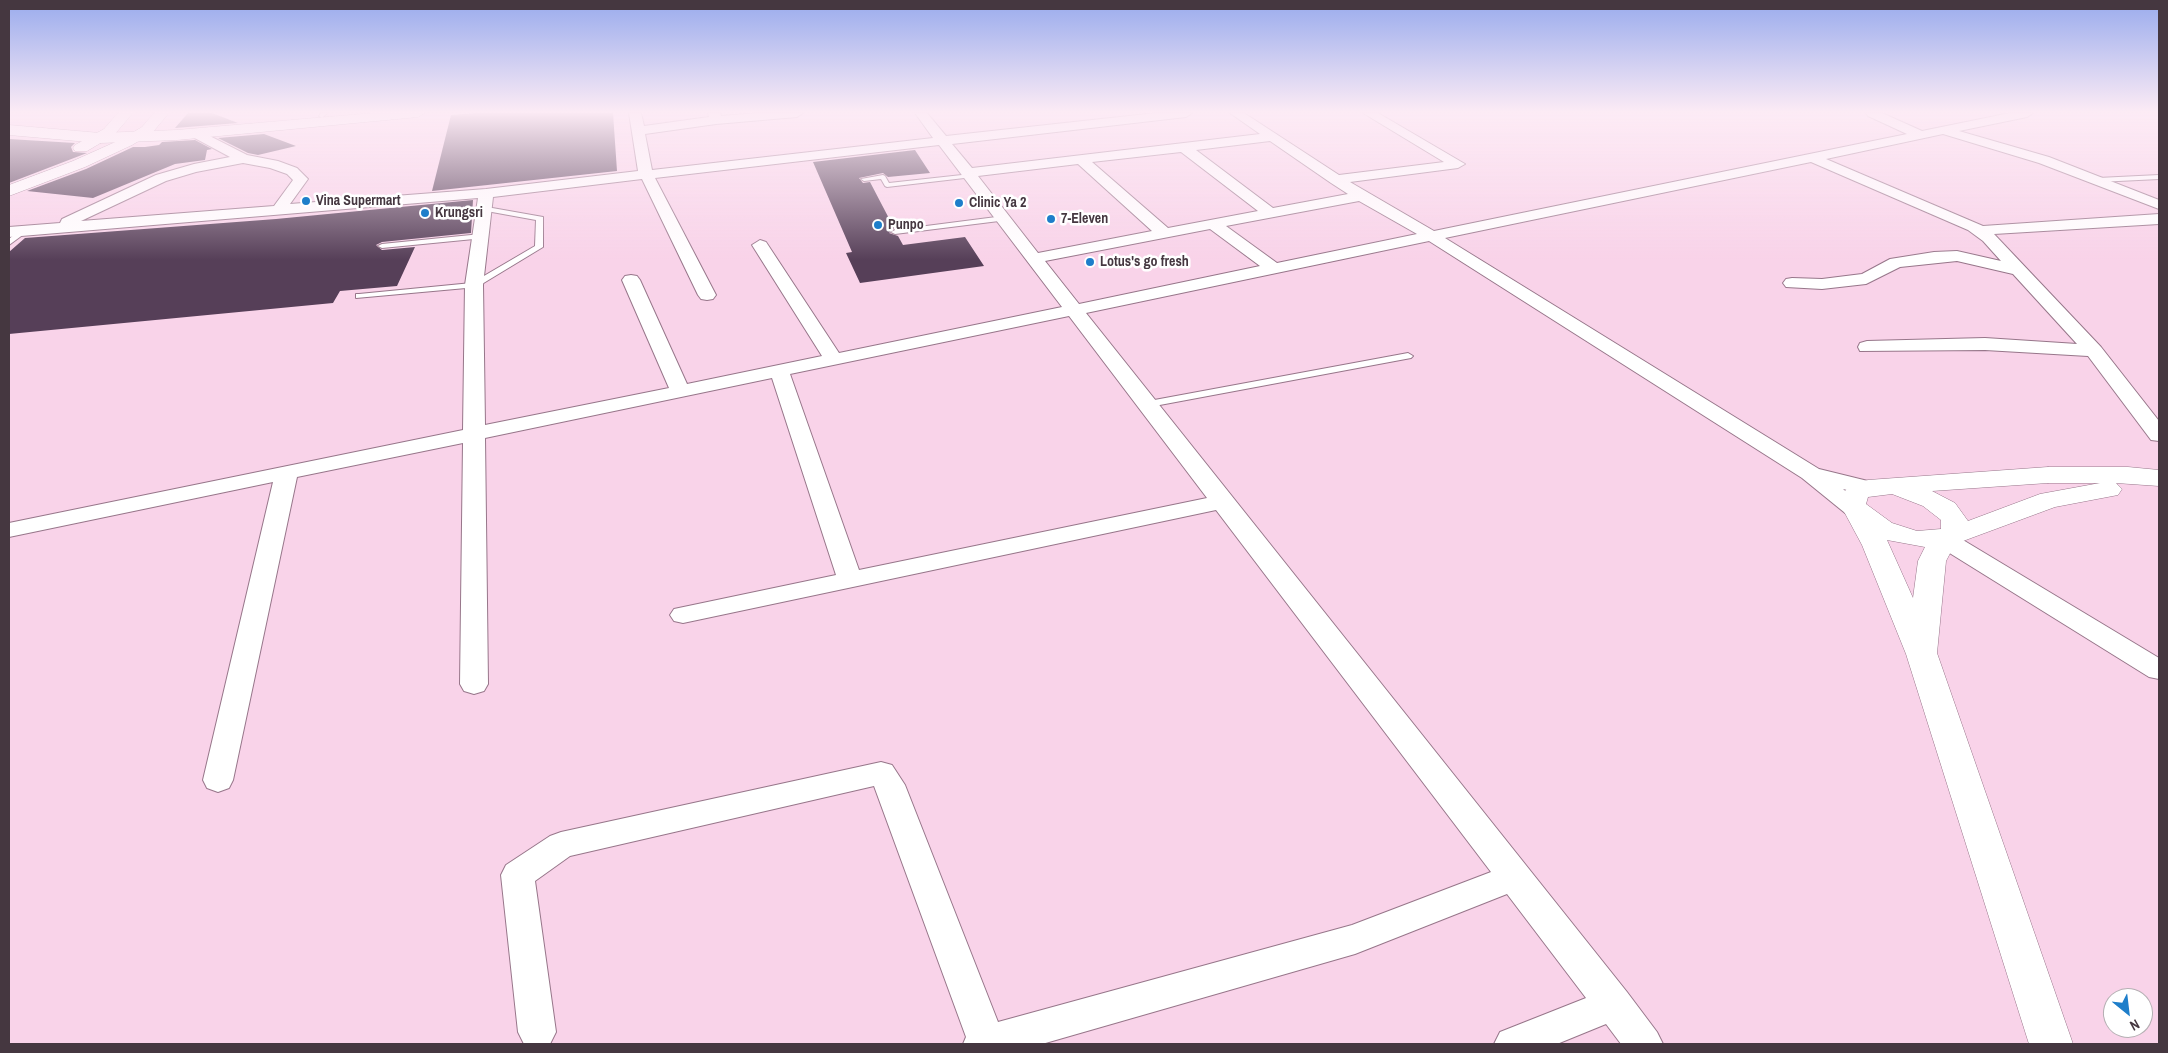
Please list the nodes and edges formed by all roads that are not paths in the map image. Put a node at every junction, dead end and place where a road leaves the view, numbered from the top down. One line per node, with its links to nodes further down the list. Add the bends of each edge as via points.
1 (47, 162): 18 (street)
2 (83, 162): 23 (street)
3 (226, 162): 32 (street, via 161,178)
4 (262, 162): 27 (street, via 292,172 301,179)
5 (644, 162): 16 (street)
6 (753, 162): 16 (street)
7 (960, 162): 17 (street)
8 (1063, 162): 17 (street)
9 (1082, 162): 37 (street)
10 (1202, 162): 28 (street)
11 (1309, 162): 21 (street)
12 (1455, 162): 21 (street, via 1458,164)
13 (1786, 162): 39 (street)
14 (1823, 162): 34 (street)
15 (2050, 162): 22 (street)
16 (646, 174): 25 (street); 49 (street)
17 (970, 174): 20 (lane, via 888,185 883,177); 29 (street)
18 (9, 177)
19 (2159, 177): 22 (lane)
20 (864, 179)
21 (1336, 180): 24 (street)
22 (2098, 180): 26 (street)
23 (9, 191)
24 (1361, 196): 28 (street); 39 (street)
25 (485, 200): 27 (street); 38 (street); 48 (lane, via 540,219 539,247)
26 (2159, 205)
27 (278, 211): 32 (street)
28 (1271, 214): 31 (street)
29 (1004, 218): 36 (lane); 43 (street)
30 (2159, 219): 34 (street)
31 (1214, 224): 37 (street); 44 (street)
32 (52, 230): 33 (street)
33 (24, 231): 35 (street); 40 (lane)
34 (1979, 231): 45 (street)
35 (9, 232)
36 (896, 232)
37 (1165, 234): 43 (street)
38 (481, 236): 42 (lane); 48 (street)
39 (1431, 236): 44 (street); 64 (street, via 1810,473)
40 (9, 243)
41 (760, 245): 55 (street)
42 (382, 246)
43 (1036, 258): 51 (street)
44 (1273, 268): 51 (street)
45 (2019, 270): 47 (street, via 1957,256 1934,256 1896,263 1866,279); 53 (street)
46 (631, 280): 57 (street)
47 (1792, 284)
48 (474, 285): 50 (lane); 59 (street)
49 (707, 295)
50 (359, 296)
51 (1074, 309): 55 (street); 58 (street)
52 (1867, 348): 53 (street, via 1985,344)
53 (2094, 351): 60 (street)
54 (1408, 356): 58 (lane)
55 (833, 359): 56 (street)
56 (779, 370): 57 (street); 68 (street)
57 (680, 391): 59 (street)
58 (1149, 404): 65 (street)
59 (474, 434): 61 (street); 72 (street)
60 (2159, 435)
61 (287, 472): 66 (street); 73 (street)
62 (2159, 478): 64 (street, via 2048,475)
63 (2159, 485): 67 (street, via 2091,490 2049,500)
64 (1869, 496): 67 (street, via 1882,529 1917,538); 67 (street, via 1915,493 1945,508 1954,518 1956,527); 70 (street, via 1876,545)
65 (1223, 502): 68 (street); 74 (street)
66 (9, 530)
67 (1944, 539): 70 (street, via 1932,561); 71 (street)
68 (850, 579): 69 (street)
69 (683, 615)
70 (1922, 654): 80 (street)
71 (2159, 670)
72 (474, 684)
73 (218, 780)
74 (1514, 877): 75 (street); 77 (street, via 1355,939)
75 (1614, 1004): 78 (street); 79 (street)
76 (537, 1032): 77 (street, via 518,875 561,845 881,773 890,784)
77 (985, 1044)
78 (1513, 1044)
79 (1644, 1044)
80 (2051, 1044)

